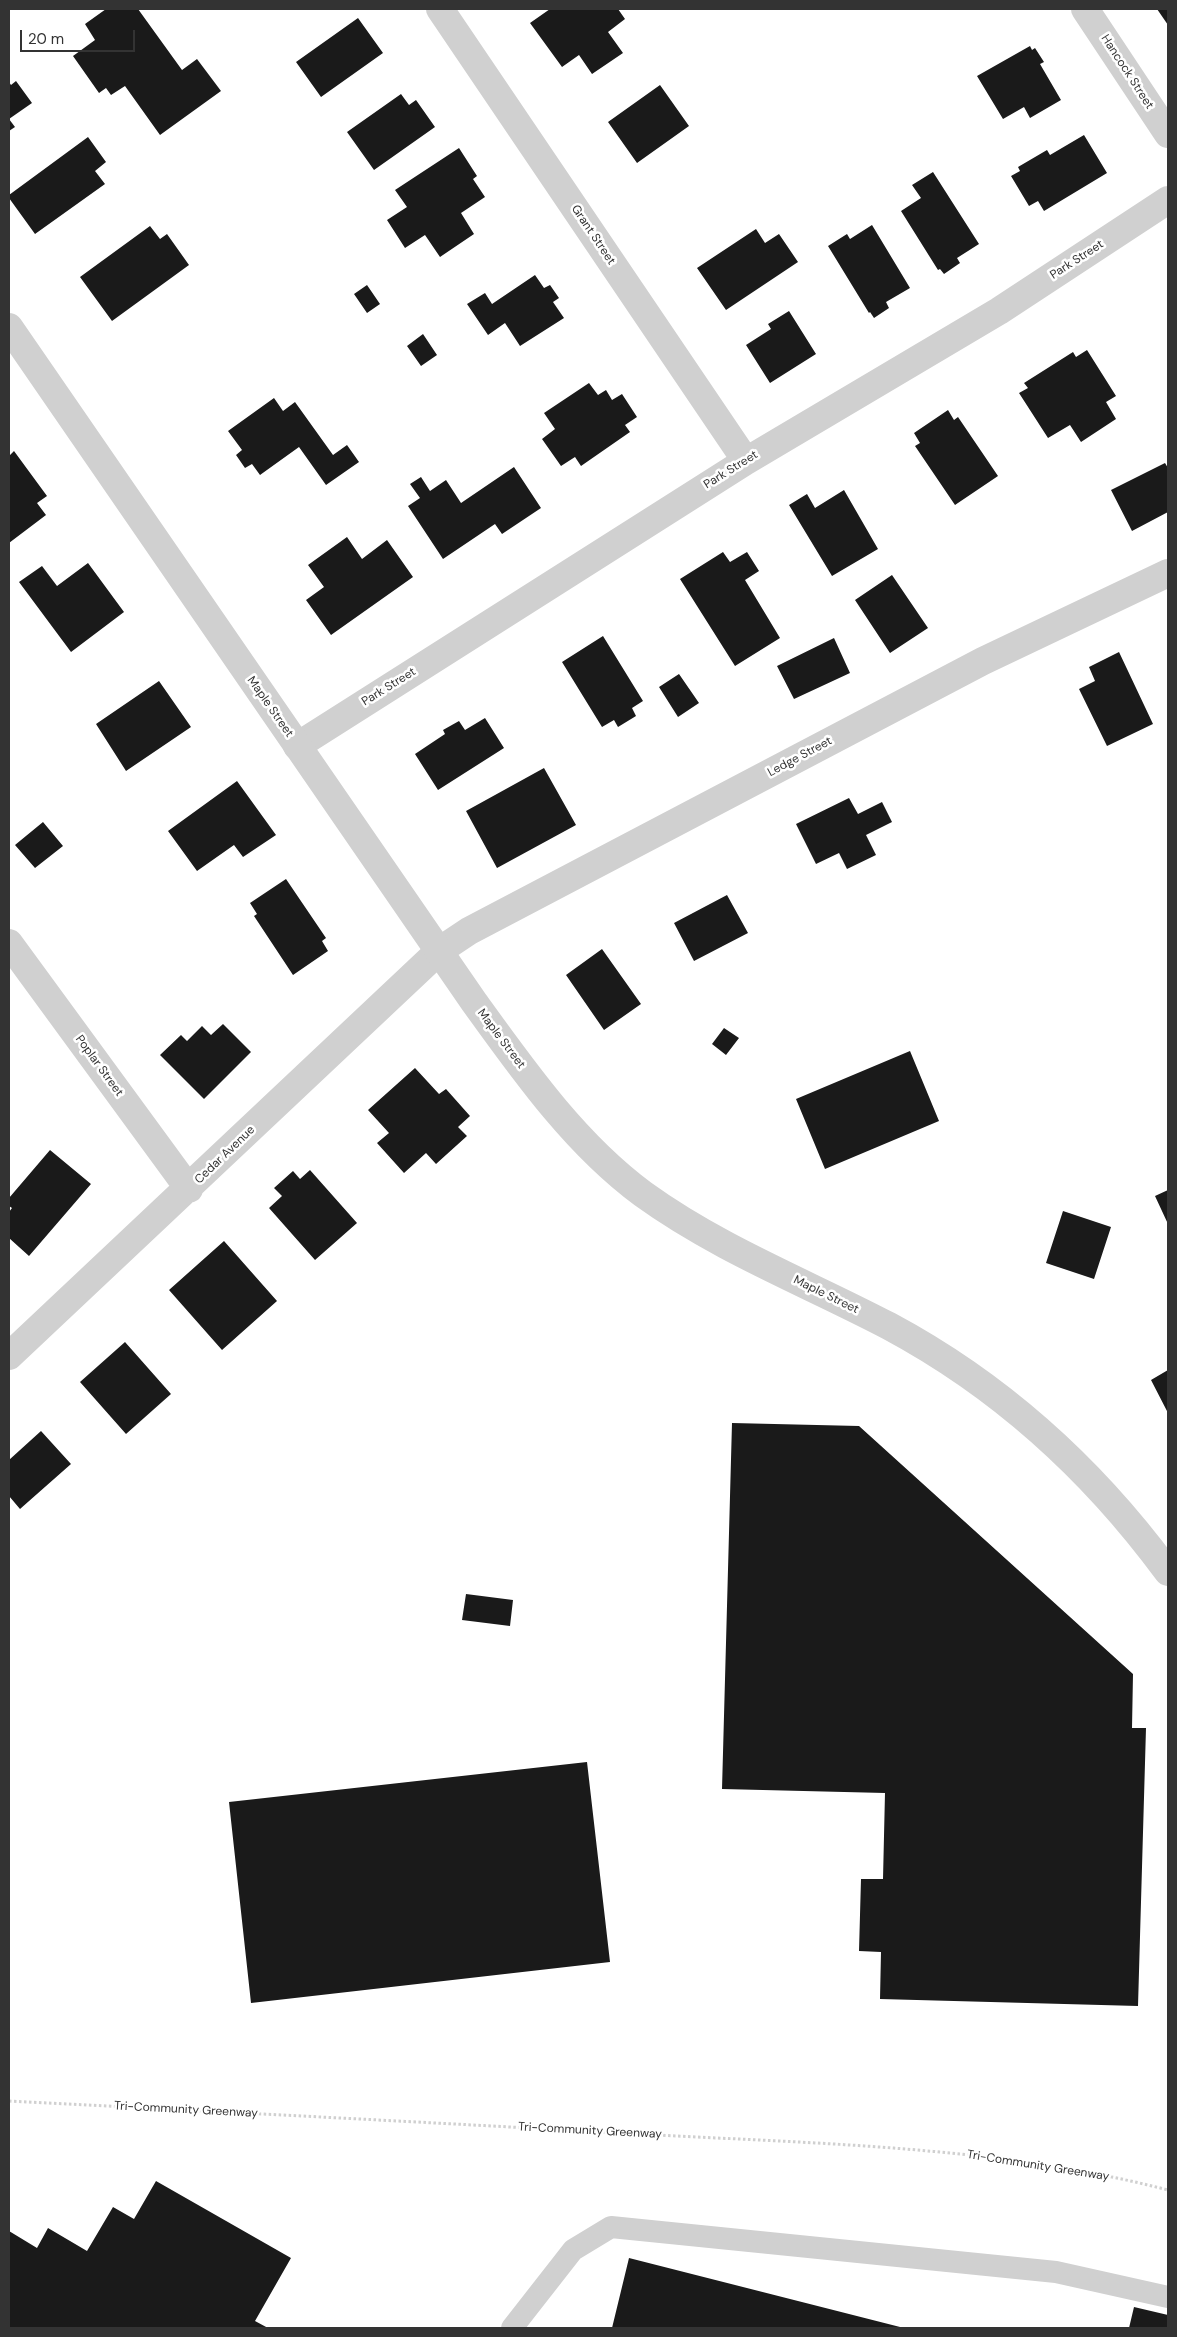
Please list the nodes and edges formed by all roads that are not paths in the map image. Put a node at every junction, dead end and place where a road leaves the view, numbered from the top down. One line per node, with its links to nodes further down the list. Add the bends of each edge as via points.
1 (440, 9): 6 (street, Grant Street)
2 (1085, 9): 3 (street, Hancock Street)
3 (1168, 134)
4 (1168, 200): 6 (street, Park Street, via 999,311)
5 (10, 333): 8 (street, Maple Street)
6 (746, 460): 8 (street, Park Street)
7 (1168, 573): 10 (street, Ledge Street, via 983,661 493,917)
8 (297, 746): 10 (street, Maple Street)
9 (9, 943): 11 (street, Poplar Street)
10 (438, 951): 11 (street, Cedar Avenue); 13 (street, Maple Street, via 504,1044 575,1130 613,1170 642,1193 706,1234 897,1331 1012,1406 1080,1467 1122,1512)
11 (189, 1189): 12 (street, Cedar Avenue)
12 (9, 1356)
13 (1168, 1572)
14 (1168, 2297): 15 (lane, via 1056,2272 611,2227 573,2250)
15 (512, 2328)

